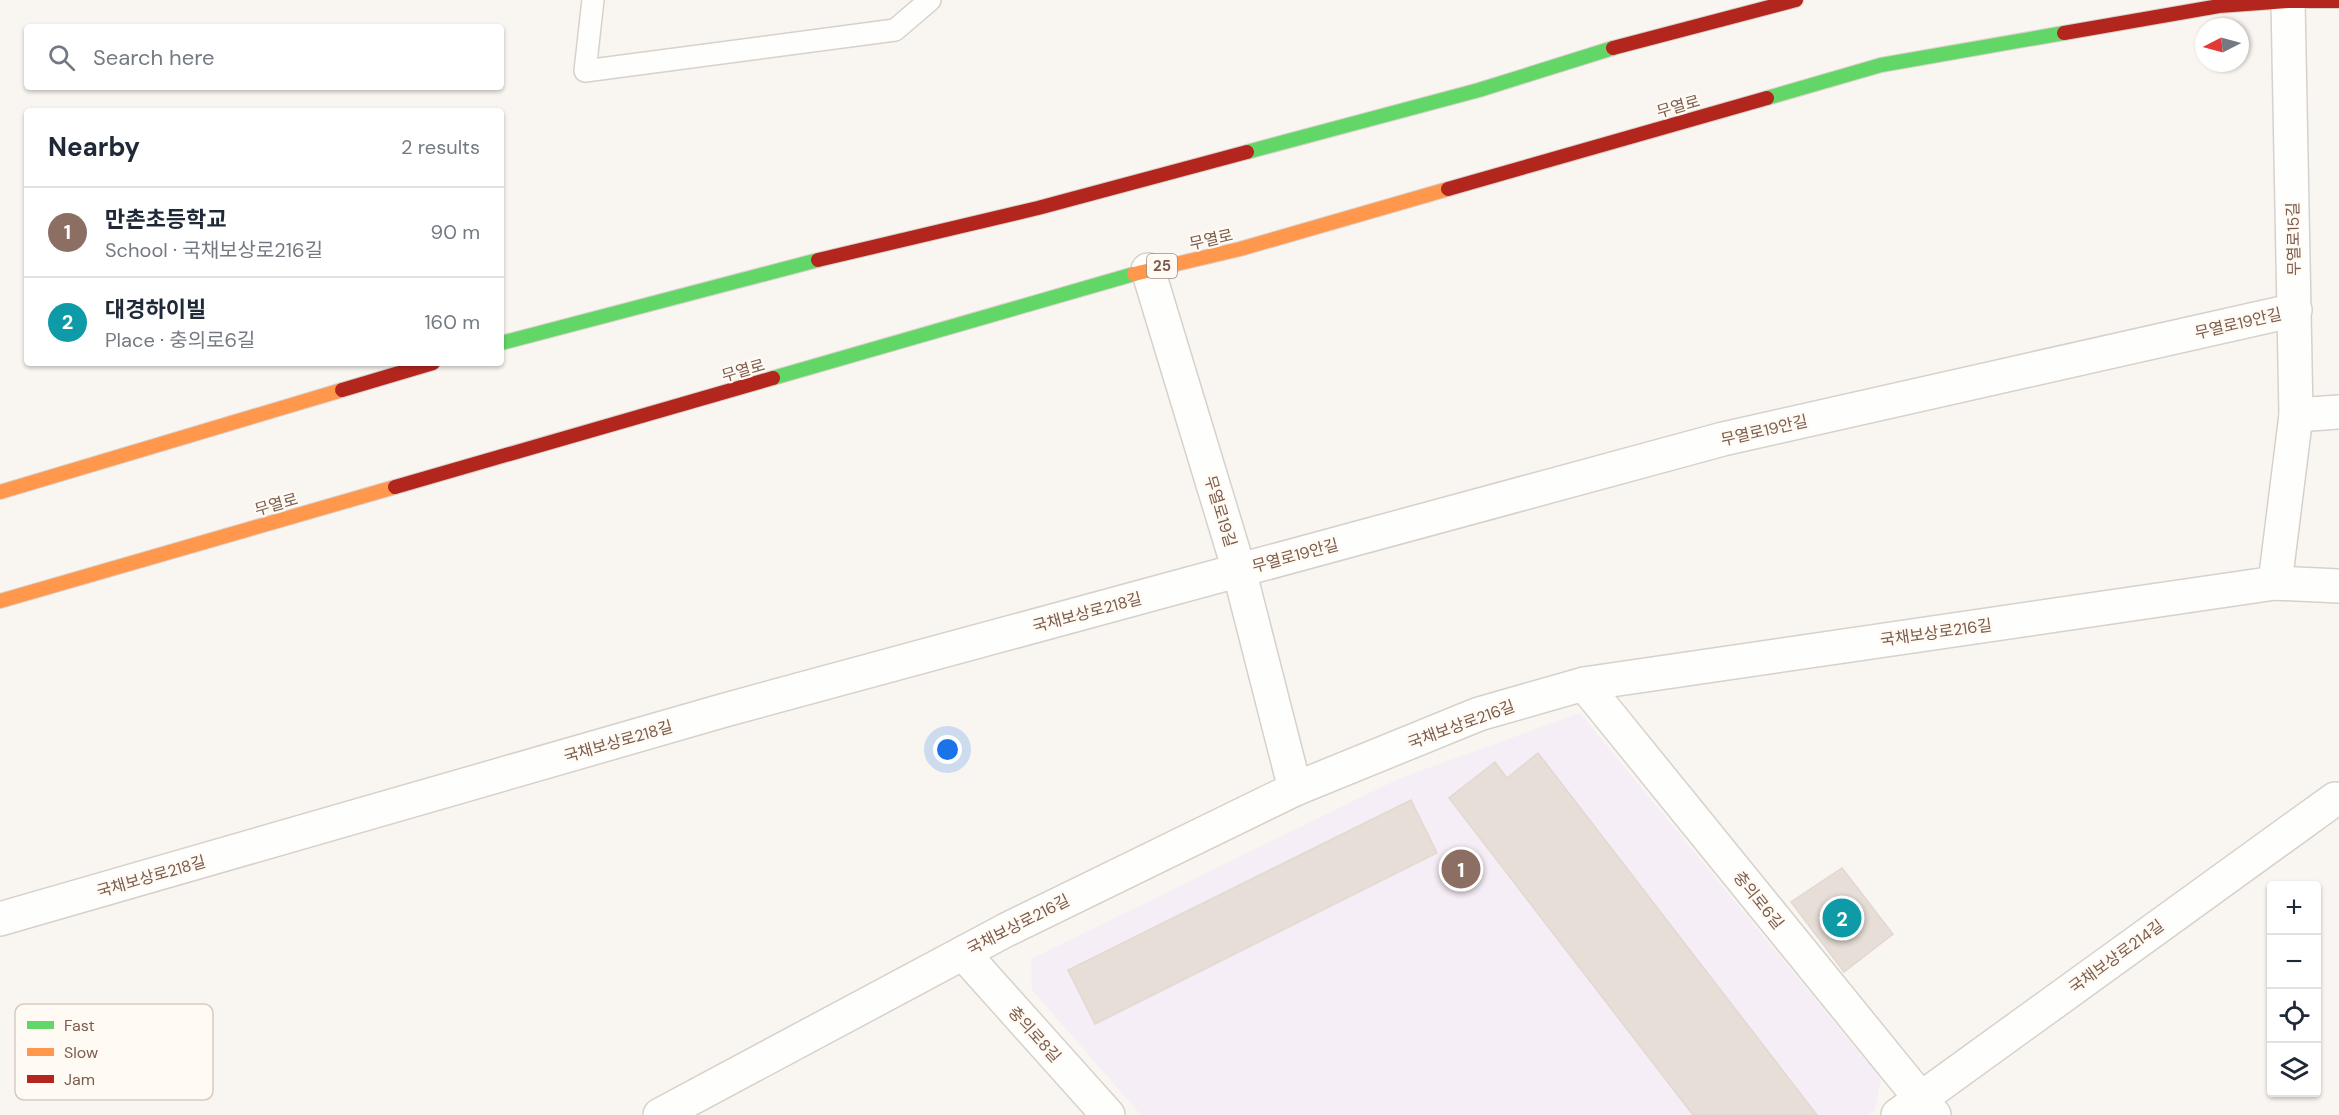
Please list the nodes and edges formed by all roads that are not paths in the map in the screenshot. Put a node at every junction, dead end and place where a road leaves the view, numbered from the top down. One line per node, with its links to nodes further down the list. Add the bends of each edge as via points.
1 (593, 0): 2 (lane, via 585,70 895,30)
2 (930, 0)
3 (1796, 0): 8 (main road, via 1038,208 787,267)
4 (2288, 1): 5 (main road, 무열로 / 25); 6 (main road, 무열로 / 25, via 2219,6 1881,65 1240,249); 7 (street, 무열로15길)
5 (2339, 1)
6 (1148, 270): 13 (street, 무열로19길); 16 (main road, 무열로 / 25)
7 (2295, 310): 11 (street, 무열로15길); 13 (street, 무열로19안길, via 1723,439)
8 (504, 342)
9 (423, 366): 12 (main road)
10 (2339, 412): 11 (street)
11 (2296, 415): 14 (street, 무열로15길)
12 (0, 492)
13 (1239, 570): 18 (street, 무열로19길); 20 (street, 국채보상로218길, via 725,710)
14 (2275, 583): 15 (street, 국채보상로216길); 17 (street, 국채보상로216길)
15 (2339, 586)
16 (0, 601)
17 (1584, 684): 18 (street, 국채보상로216길, via 1479,714); 22 (street, 충의로6길)
18 (1295, 789): 21 (street, 국채보상로216길)
19 (2335, 799): 22 (street, 국채보상로214길)
20 (0, 919)
21 (963, 953): 23 (street, 국채보상로216길); 24 (street, 충의로8길)
22 (1917, 1109)
23 (660, 1115)
24 (1108, 1115)

